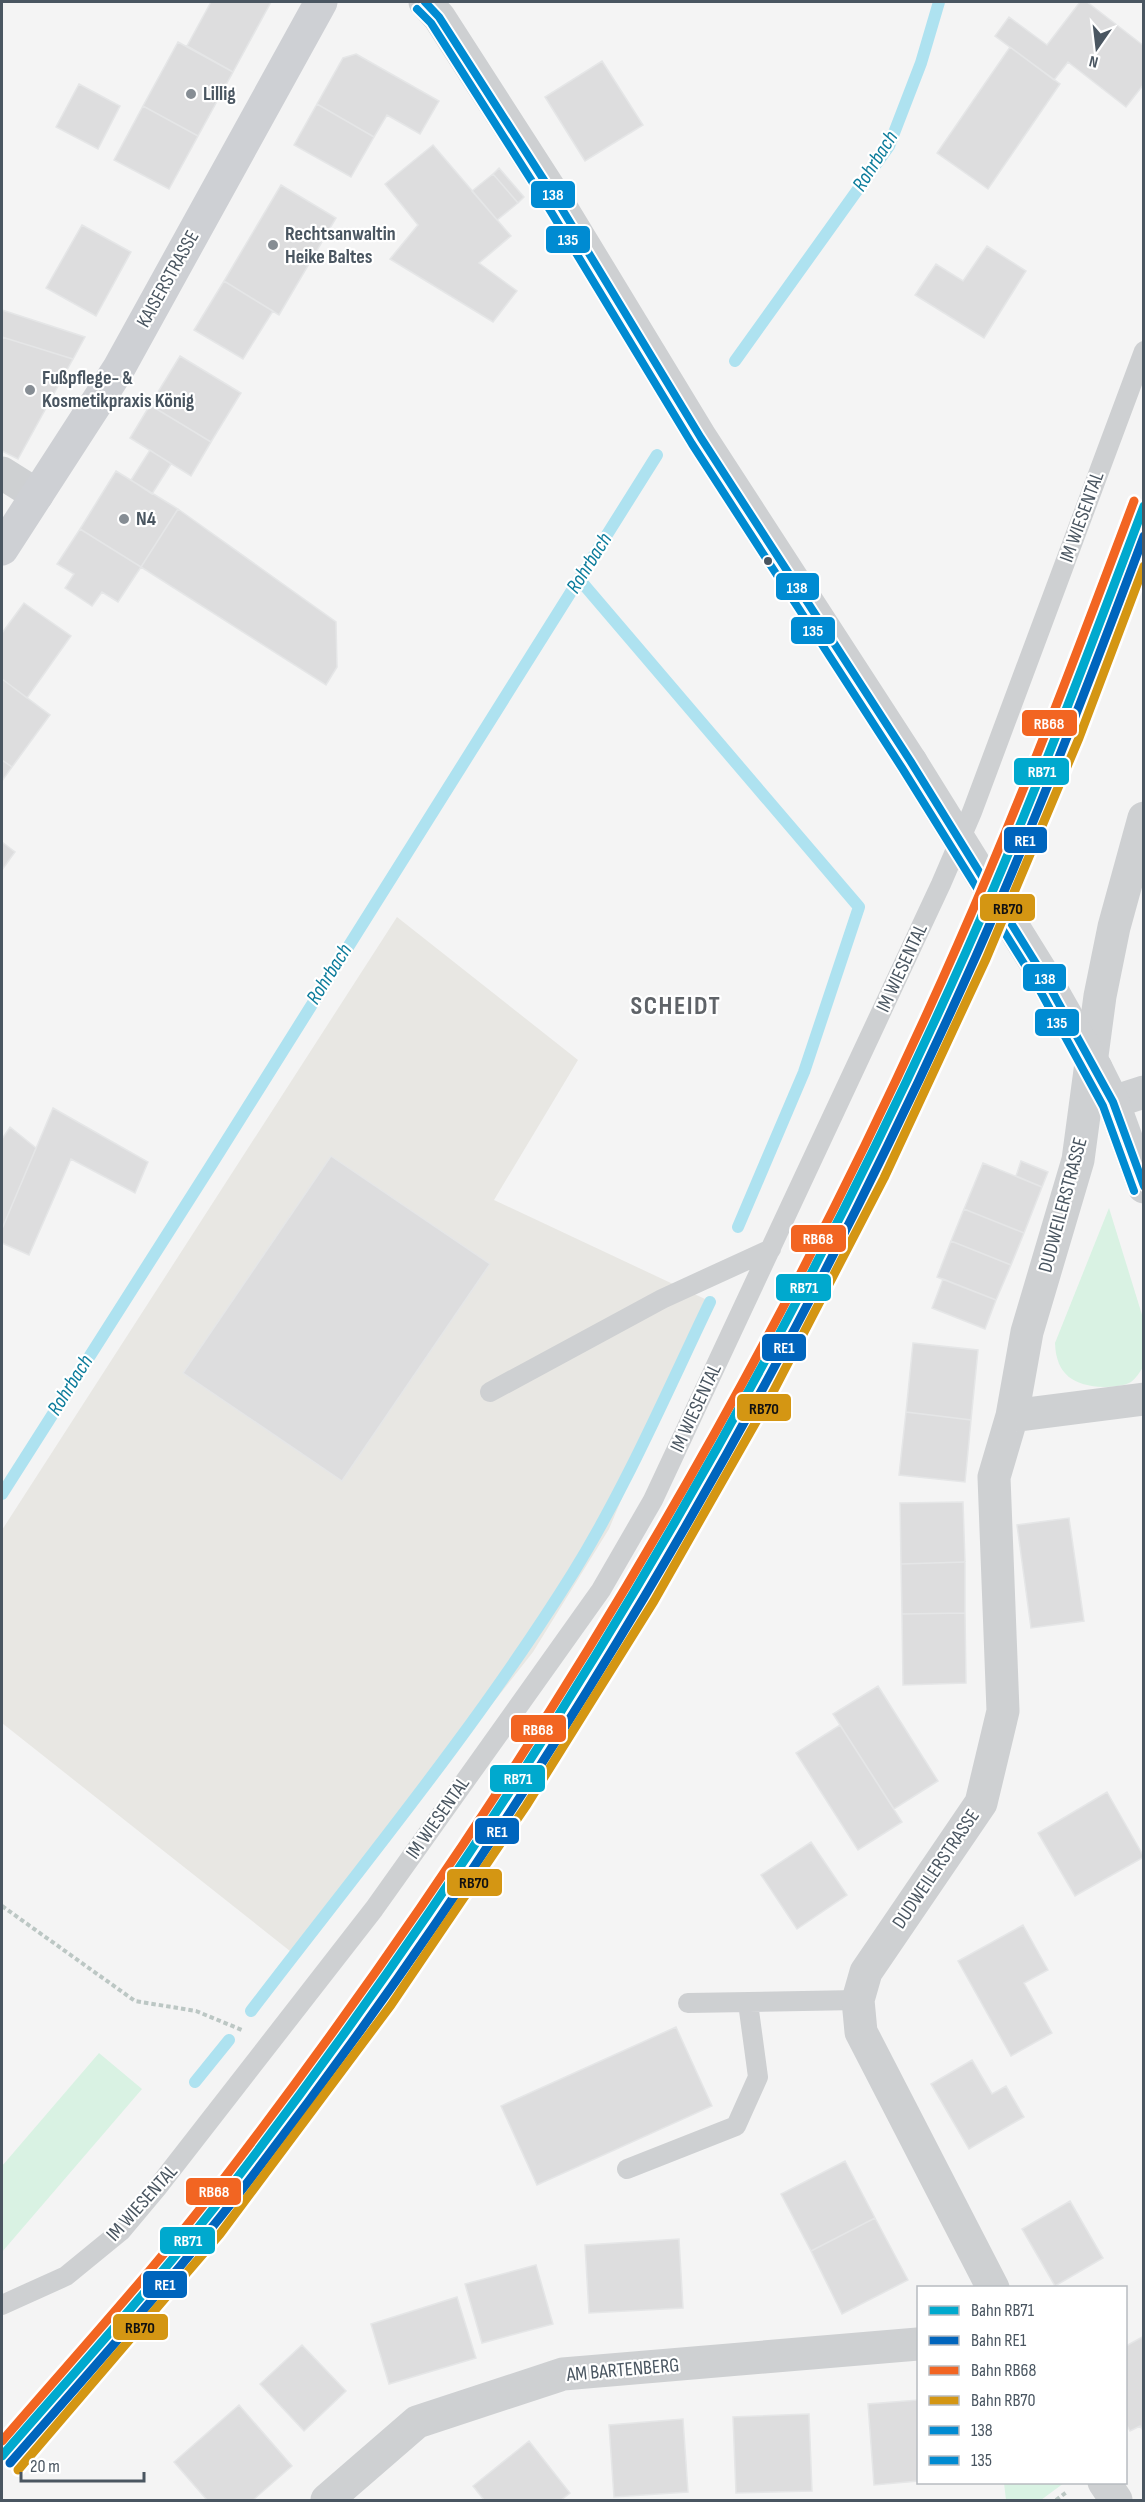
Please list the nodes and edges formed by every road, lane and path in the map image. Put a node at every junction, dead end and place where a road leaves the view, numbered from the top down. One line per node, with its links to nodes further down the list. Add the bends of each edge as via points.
1 (321, 2): 5 (main road, KAISERSTRASSE, via 119,368)
2 (425, 2): 9 (street, bridge, via 439,17 545,181 701,438 911,762 1042,973)
3 (1143, 351): 11 (lane, IM WIESENTAL, via 972,812)
4 (2, 473): 5 (street)
5 (37, 495): 6 (main road, KAISERSTRASSE)
6 (2, 549)
7 (1143, 818): 14 (street, DUDWEILERSTRASSE, via 1100,996 1078,1160 1027,1332)
8 (1143, 1092): 9 (street)
9 (1113, 1102): 10 (street)
10 (1143, 1187)
11 (771, 1249): 12 (lane, via 662,1299); 19 (lane, IM WIESENTAL, via 653,1500 601,1590 374,1909)
12 (490, 1392)
13 (1143, 1400): 14 (street)
14 (1012, 1416): 16 (street, DUDWEILERSTRASSE, via 994,1477 1003,1711 981,1803 866,1972)
15 (2, 1906): 19 (path, via 135,2001 196,2011)
16 (858, 2000): 18 (lane); 21 (street, DUDWEILERSTRASSE, via 861,2032)
17 (688, 2003): 18 (lane)
18 (748, 2003): 20 (lane, via 758,2077 736,2126)
19 (271, 2042): 22 (lane, IM WIESENTAL, via 121,2231 66,2276)
20 (627, 2169)
21 (992, 2286)
22 (2, 2304)
23 (917, 2344): 25 (street, AM BARTENBERG, via 563,2374 417,2422)
24 (1105, 2484): 26 (street)
25 (327, 2500)
26 (1116, 2500)

